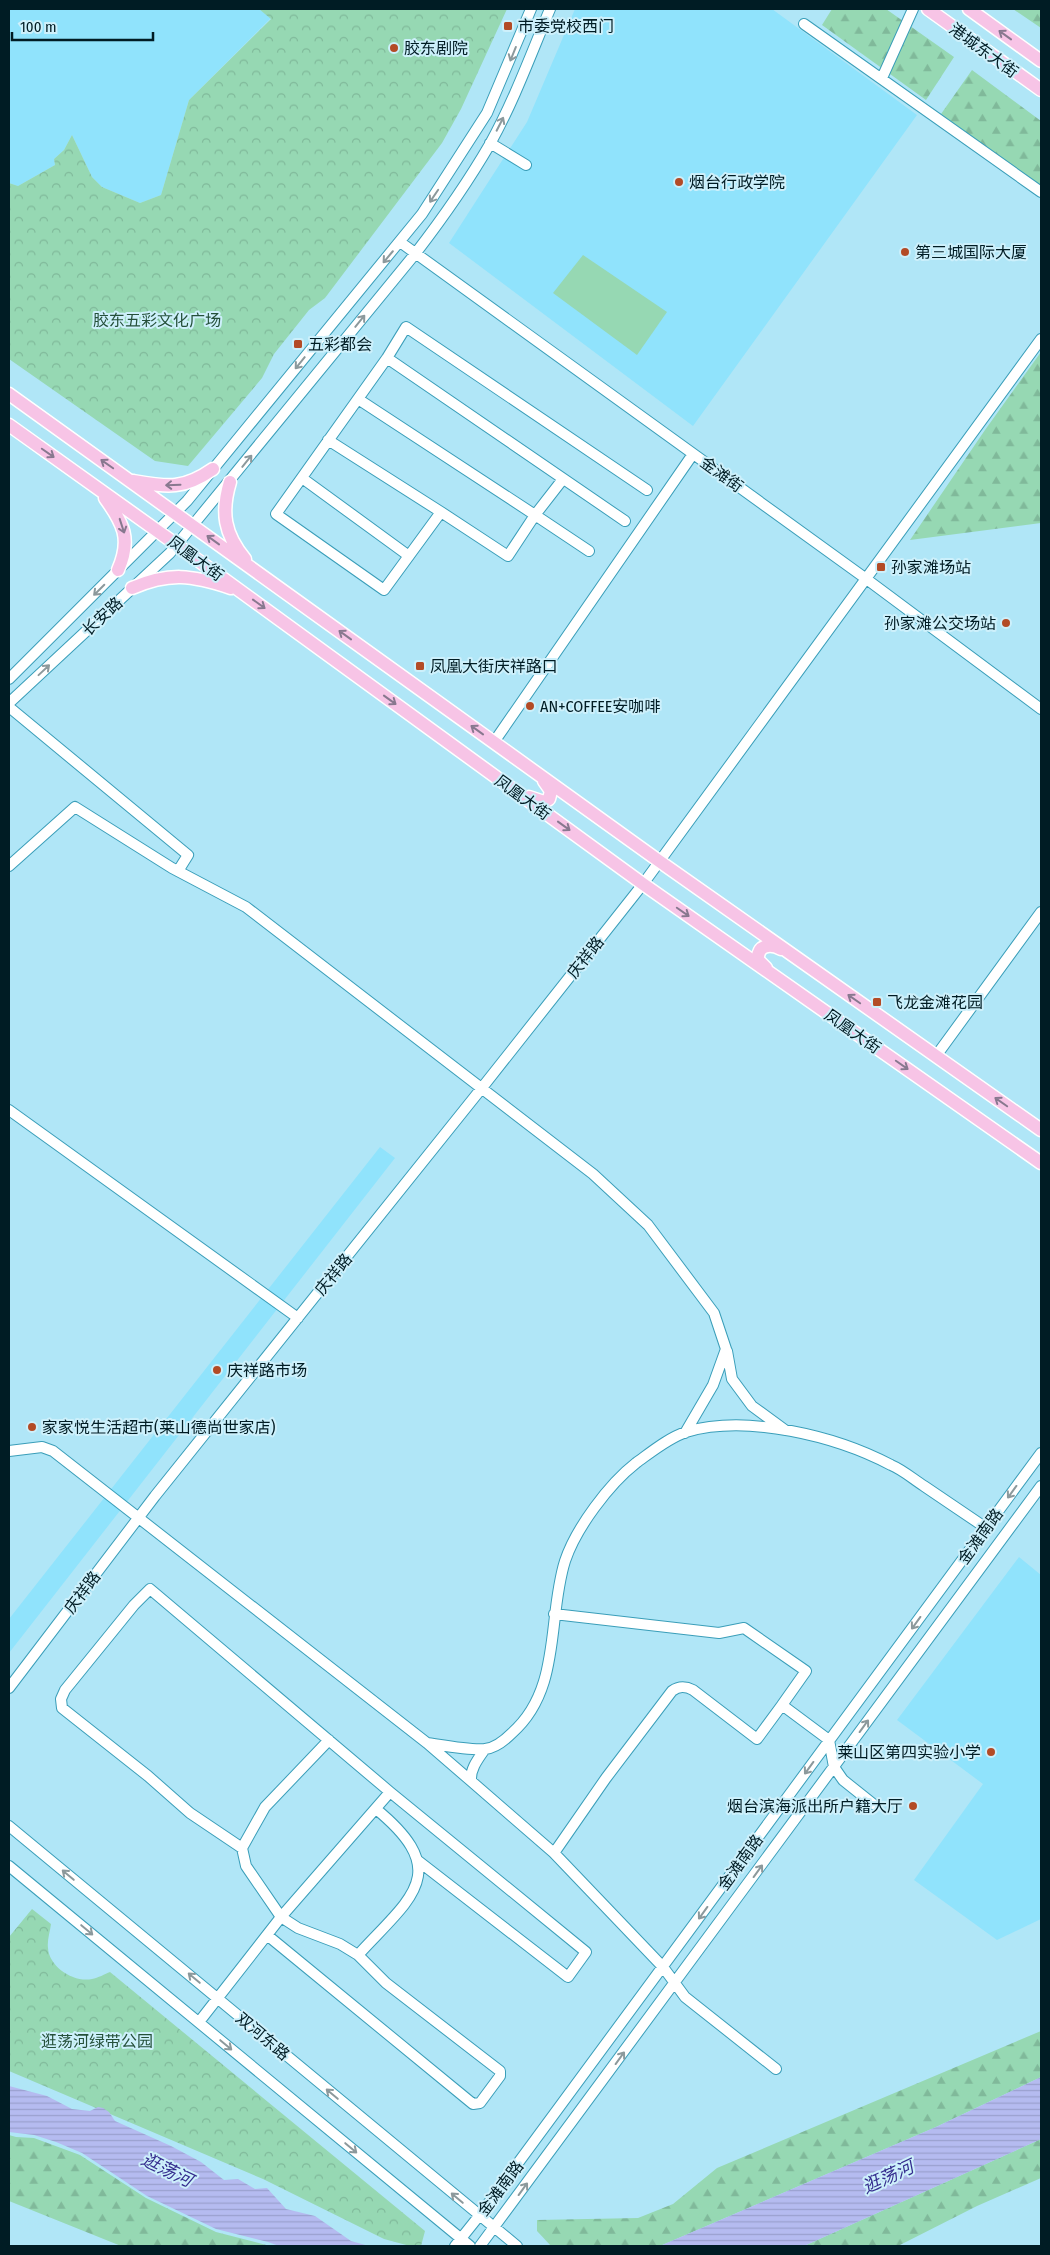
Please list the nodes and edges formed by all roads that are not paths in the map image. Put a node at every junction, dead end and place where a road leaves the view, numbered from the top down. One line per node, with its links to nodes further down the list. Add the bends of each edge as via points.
1 (531, 9): 13 (street, 长安路, one-way to 13, via 488,113)
2 (550, 9): 10 (street, 长安路, one-way to 2)
3 (913, 9): 8 (street)
4 (928, 9): 9 (main road, 港城东大街)
5 (969, 9): 7 (main road, 港城东大街, one-way to 5)
6 (804, 24): 8 (street)
7 (1041, 61)
8 (882, 78): 12 (street)
9 (1041, 90)
10 (490, 143): 11 (street); 14 (street, 长安路)
11 (526, 165)
12 (1041, 192)
13 (400, 242): 14 (street, 金滩街); 22 (street, 长安路, one-way to 22)
14 (415, 254): 21 (street, 金滩街); 26 (street, 长安路, one-way to 14)
15 (1041, 339): 40 (street, 庆祥路)
16 (387, 358): 18 (street); 24 (street); 28 (street, via 406,328)
17 (9, 394): 25 (main road, 凤凰大街, one-way to 17)
18 (358, 398): 20 (street); 31 (street)
19 (9, 425): 27 (main road, 凤凰大街, one-way to 27)
20 (328, 440): 23 (street); 29 (street)
21 (693, 454): 40 (street, 金滩街); 47 (street)
22 (213, 469): 25 (main road, one-way to 25, via 197,480 171,486); 30 (street, 长安路)
23 (302, 478): 37 (street); 37 (street, via 276,514 384,590)
24 (563, 479): 31 (street); 32 (street)
25 (129, 480): 30 (main road, 凤凰大街)
26 (230, 482): 33 (street, 长安路); 38 (main road, via 224,513 229,534)
27 (97, 488): 34 (main road, 凤凰大街); 39 (main road, one-way to 39, via 125,532 123,559)
28 (647, 490)
29 (441, 512): 31 (street, via 508,556); 37 (street)
30 (175, 513): 33 (main road, 凤凰大街); 34 (street, 长安路)
31 (535, 515): 36 (street)
32 (626, 522)
33 (194, 526): 35 (street, 长安路); 38 (main road, 凤凰大街, one-way to 33)
34 (158, 530): 35 (main road, 凤凰大街); 39 (street, 长安路)
35 (177, 544): 41 (street, 长安路); 42 (main road, 凤凰大街)
36 (589, 551)
37 (409, 556)
38 (253, 568): 47 (main road, 凤凰大街, one-way to 38)
39 (118, 570): 43 (street, 长安路, one-way to 43)
40 (865, 578): 46 (street, 金滩街); 50 (street, 庆祥路)
41 (132, 588): 42 (main road, via 154,579 184,576 209,580); 44 (street, 长安路, one-way to 41)
42 (243, 592): 49 (main road, 凤凰大街, one-way to 49)
43 (9, 679)
44 (9, 703)
45 (9, 707): 52 (street, via 188,855)
46 (1041, 709)
47 (494, 742): 48 (main road, 凤凰大街)
48 (528, 767): 49 (main road, via 548,786 551,791 549,799 544,802 534,800); 50 (main road, 凤凰大街)
49 (507, 785): 53 (main road, 凤凰大街, one-way to 53)
50 (659, 861): 53 (street, 庆祥路); 55 (main road, 凤凰大街)
51 (9, 866): 52 (street, via 75,807)
52 (178, 871): 58 (street, via 246,907)
53 (643, 884): 56 (main road, 凤凰大街, one-way to 56); 58 (street, 庆祥路)
54 (1041, 912): 57 (street)
55 (794, 956): 56 (main road, via 775,946 765,946 758,953 758,960); 57 (main road, 凤凰大街, one-way to 55)
56 (779, 979): 61 (main road, 凤凰大街, one-way to 61)
57 (936, 1056): 60 (main road, 凤凰大街, one-way to 57)
58 (481, 1089): 62 (street, 庆祥路); 63 (street, via 593,1174 648,1225 714,1313)
59 (9, 1110): 62 (street)
60 (1041, 1130)
61 (1041, 1163)
62 (298, 1318): 69 (street, 庆祥路)
63 (726, 1349): 64 (street, via 732,1379 752,1406); 65 (street, via 713,1385)
64 (786, 1430): 65 (street, via 736,1426); 70 (street, via 842,1444 892,1465)
65 (685, 1432): 71 (street, via 628,1470 614,1483 587,1520 565,1561)
66 (9, 1451): 69 (street, via 42,1447 53,1451)
67 (1041, 1453): 70 (street, 金滩南路, one-way to 70)
68 (1041, 1486): 78 (street, 金滩南路, one-way to 68)
69 (138, 1518): 72 (street, 庆祥路); 76 (street)
70 (986, 1528): 75 (street, 金滩南路, one-way to 75)
71 (554, 1614): 73 (street, via 719,1633 744,1628 806,1671); 77 (street, via 554,1635 542,1693 512,1733)
72 (9, 1688)
73 (782, 1705): 75 (street); 85 (street, via 757,1739 693,1690 683,1687 672,1690)
74 (329, 1740): 80 (street); 84 (street, via 265,1807); 84 (street, via 150,1589 81,1668 64,1690 60,1699 62,1708 190,1813)
75 (829, 1740): 78 (street); 91 (street, 金滩南路, one-way to 91)
76 (426, 1743): 77 (street); 79 (street)
77 (485, 1749): 79 (street, via 470,1775)
78 (834, 1767): 81 (street, via 843,1780); 92 (street, 金滩南路, one-way to 78)
79 (471, 1781): 85 (street)
80 (390, 1792): 82 (street); 86 (street, via 586,1952 568,1977)
81 (873, 1804)
82 (376, 1809): 86 (street, via 407,1840); 88 (street)
83 (9, 1826): 93 (street, 双河东路, one-way to 83)
84 (242, 1848): 88 (street, via 246,1866)
85 (554, 1853): 91 (street)
86 (417, 1860): 90 (street, via 420,1875 416,1888)
87 (9, 1866): 94 (street, 双河东路, one-way to 94)
88 (281, 1917): 89 (street); 90 (street, via 298,1928 340,1944)
89 (267, 1935): 90 (street, via 473,2104 480,2103 500,2076 500,2070 386,1983); 93 (street)
90 (358, 1956)
91 (662, 1967): 92 (street); 96 (street, 金滩南路)
92 (675, 1983): 95 (street, via 685,1998); 97 (street, 金滩南路, one-way to 92)
93 (217, 1998): 94 (street); 96 (street, 双河东路, one-way to 93)
94 (199, 2022): 98 (street, 双河东路, one-way to 98)
95 (776, 2069)
96 (479, 2216): 97 (street, 双河东路); 98 (street, 金滩南路)
97 (494, 2228): 100 (street, 金滩南路); 101 (street, 双河东路)
98 (458, 2243): 99 (street, 双河东路)
99 (470, 2246)
100 (480, 2246)
101 (517, 2246)

